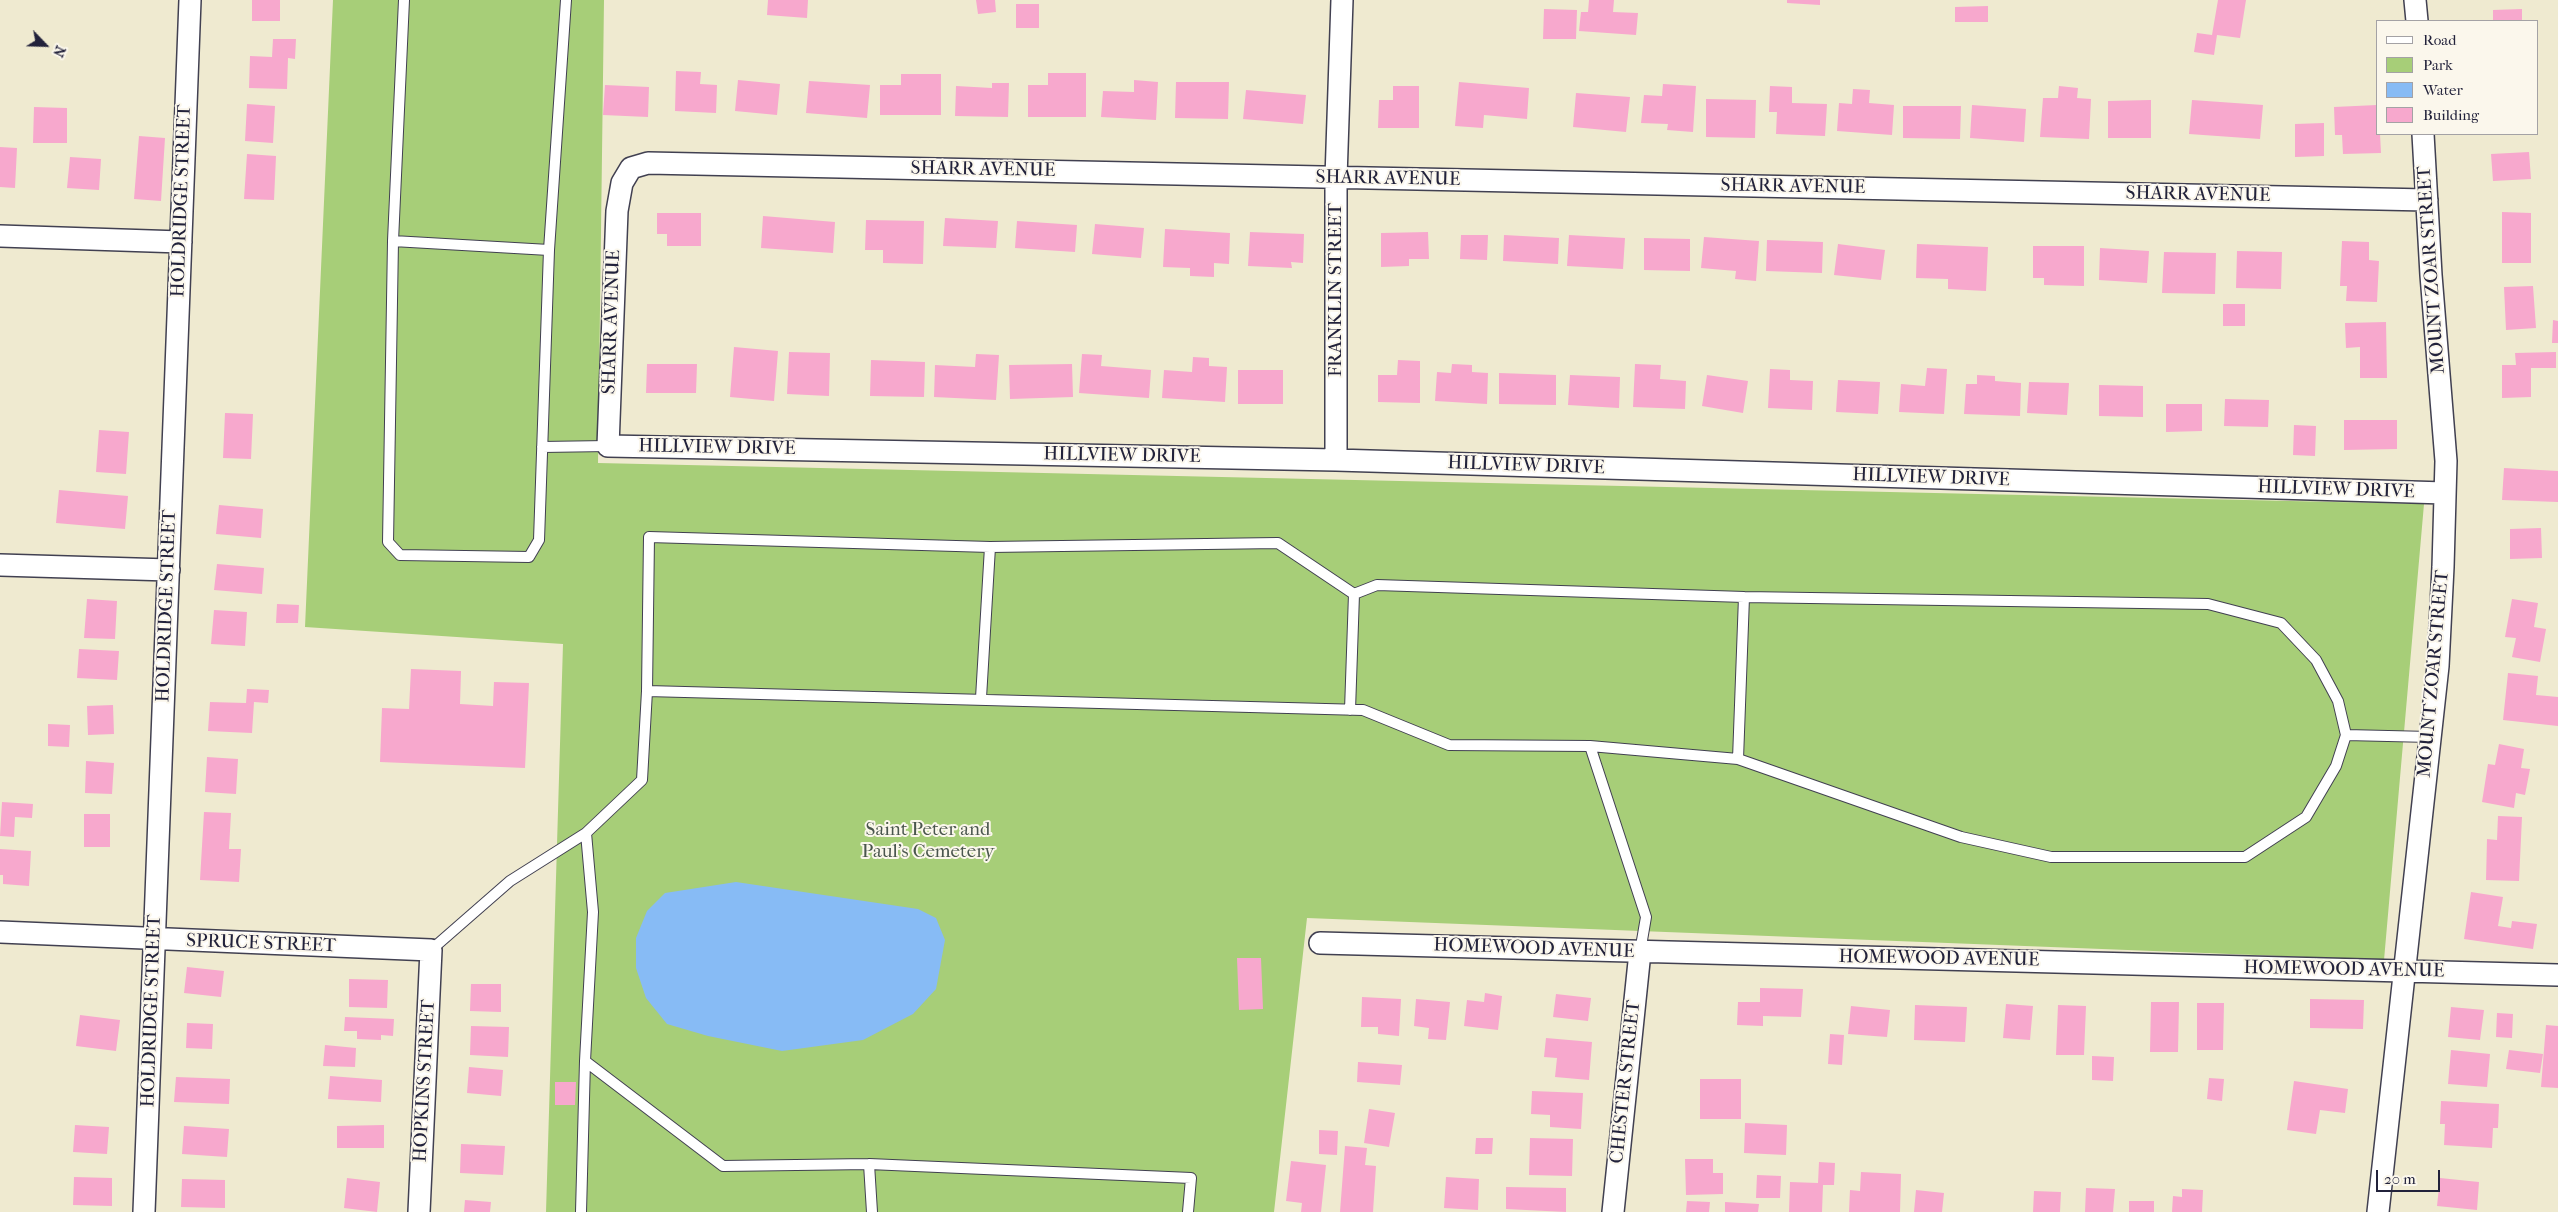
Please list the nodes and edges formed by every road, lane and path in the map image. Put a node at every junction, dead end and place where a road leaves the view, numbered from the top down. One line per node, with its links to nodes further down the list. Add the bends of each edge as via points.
1 (190, 0): 12 (street, HOLDRIDGE STREET)
2 (404, 0): 11 (lane)
3 (566, 0): 13 (lane)
4 (1342, 0): 8 (street, FRANKLIN STREET)
5 (2415, 0): 6 (street)
6 (2416, 20)
7 (2423, 135): 9 (street, MOUNT ZOAR STREET)
8 (1336, 178): 9 (street, SHARR AVENUE); 14 (street, SHARR AVENUE, via 648,163 631,168 622,183 616,211); 16 (street, FRANKLIN STREET)
9 (2427, 200): 17 (street, MOUNT ZOAR STREET, via 2446,461)
10 (0, 236): 12 (street)
11 (393, 241): 13 (lane); 15 (lane, via 388,542 400,555 528,557 539,540)
12 (181, 242): 20 (street, HOLDRIDGE STREET)
13 (549, 250): 15 (lane)
14 (608, 446): 15 (lane); 16 (street, HILLVIEW DRIVE)
15 (542, 447)
16 (1336, 460): 17 (street, HILLVIEW DRIVE)
17 (2445, 493): 27 (street, MOUNT ZOAR STREET, via 2438,666)
18 (990, 547): 21 (lane, via 1278,543); 23 (lane, via 649,537); 24 (lane)
19 (0, 565): 20 (street)
20 (169, 570): 32 (street, HOLDRIDGE STREET)
21 (1354, 594): 22 (lane, via 1377,585); 25 (lane)
22 (1744, 597): 26 (lane, via 2208,604 2281,623 2316,660 2338,701); 29 (lane)
23 (647, 691): 24 (lane); 30 (lane, via 642,780)
24 (981, 698): 25 (lane)
25 (1350, 710): 28 (lane, via 1363,710 1449,744)
26 (2346, 735): 27 (lane); 29 (lane, via 2336,766 2306,817 2245,857 2051,857 1961,837)
27 (2430, 737): 36 (street, MOUNT ZOAR STREET)
28 (1590, 746): 29 (lane); 35 (lane, via 1646,917)
29 (1738, 759)
30 (586, 833): 34 (lane, via 510,881); 38 (lane, via 593,912)
31 (0, 932): 32 (street, SPRUCE STREET)
32 (155, 940): 34 (street, SPRUCE STREET); 40 (street, HOLDRIDGE STREET)
33 (1320, 943): 35 (street, HOMEWOOD AVENUE)
34 (431, 950): 41 (street, HOPKINS STREET)
35 (1640, 952): 36 (street, HOMEWOOD AVENUE); 45 (street, CHESTER STREET)
36 (2404, 972): 37 (street, HOMEWOOD AVENUE); 46 (street, MOUNT ZOAR STREET)
37 (2558, 975)
38 (585, 1061): 39 (lane, via 723,1166); 42 (lane)
39 (869, 1164): 43 (lane); 44 (lane, via 1191,1178)
40 (144, 1212)
41 (419, 1212)
42 (581, 1212)
43 (872, 1212)
44 (1188, 1212)
45 (1613, 1212)
46 (2378, 1212)

